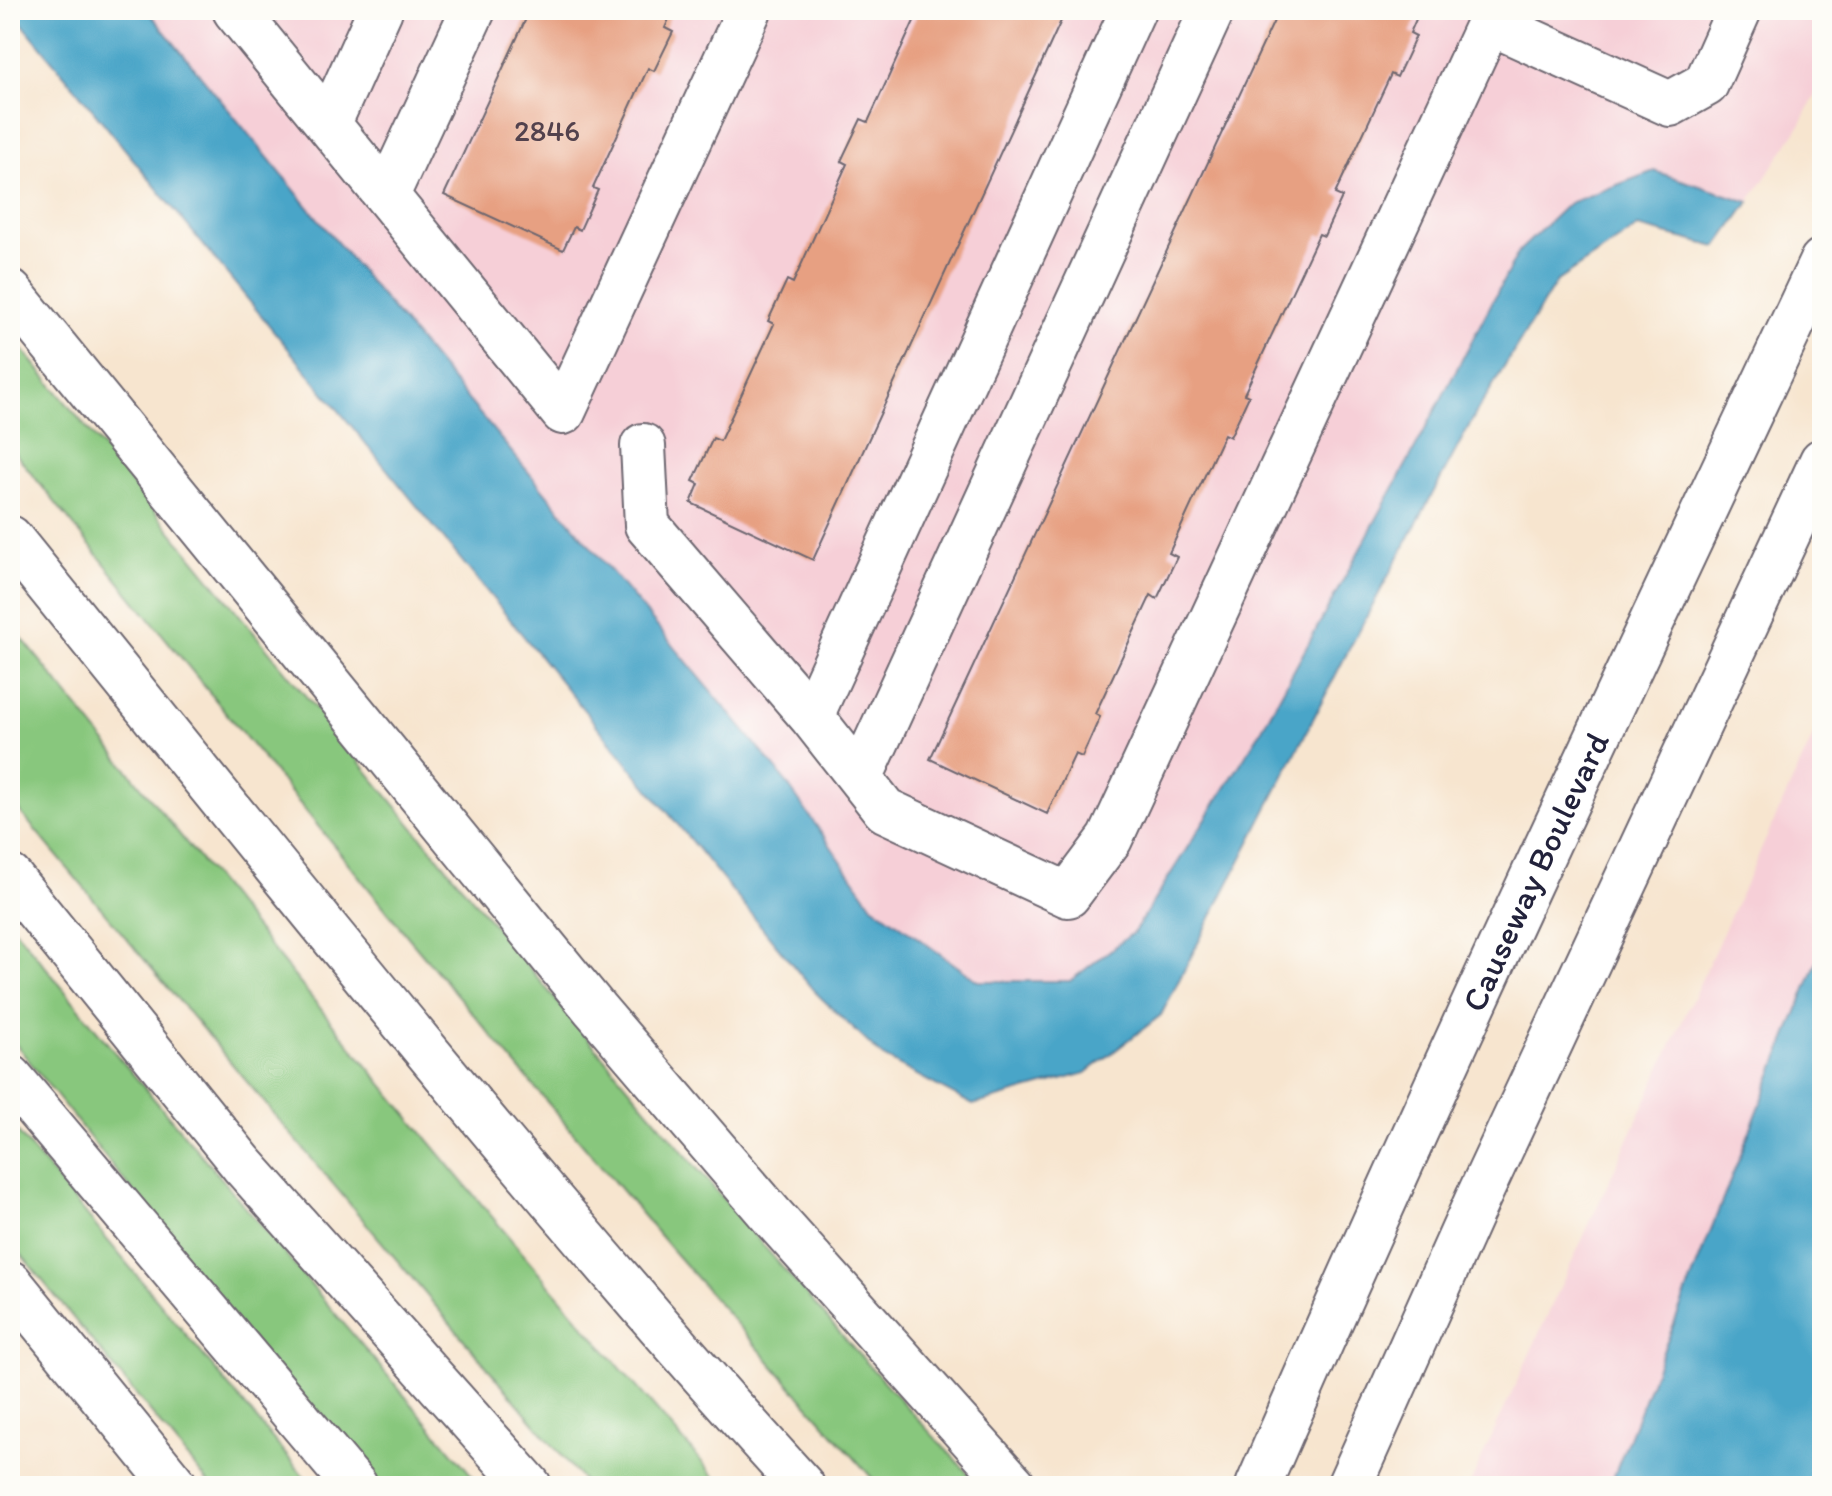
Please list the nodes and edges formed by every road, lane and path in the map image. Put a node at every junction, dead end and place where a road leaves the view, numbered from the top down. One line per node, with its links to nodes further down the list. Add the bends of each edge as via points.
1 (380, 10): 9 (main road)
2 (473, 10): 10 (main road)
3 (749, 10): 10 (main road, via 563,412)
4 (1133, 10): 16 (main road)
5 (1212, 10): 17 (main road)
6 (1739, 10): 7 (main road, via 1706,84 1670,104)
7 (1492, 16): 17 (main road, via 1110,839 1068,895 885,810)
8 (256, 21): 9 (main road)
9 (329, 123): 10 (main road)
10 (387, 195)
11 (1822, 261): 26 (main road, Causeway Boulevard)
12 (10, 292): 25 (main road, via 595,1009)
13 (643, 446): 16 (main road, via 647,525)
14 (1822, 461): 27 (main road)
15 (10, 538): 24 (main road, via 472,1107)
16 (811, 716): 17 (main road)
17 (860, 778)
18 (10, 877): 23 (main road, via 242,1164)
19 (10, 1077): 22 (main road)
20 (10, 1283): 21 (main road)
21 (175, 1486)
22 (355, 1486)
23 (529, 1486)
24 (802, 1486)
25 (1014, 1486)
26 (1258, 1486)
27 (1349, 1486)

